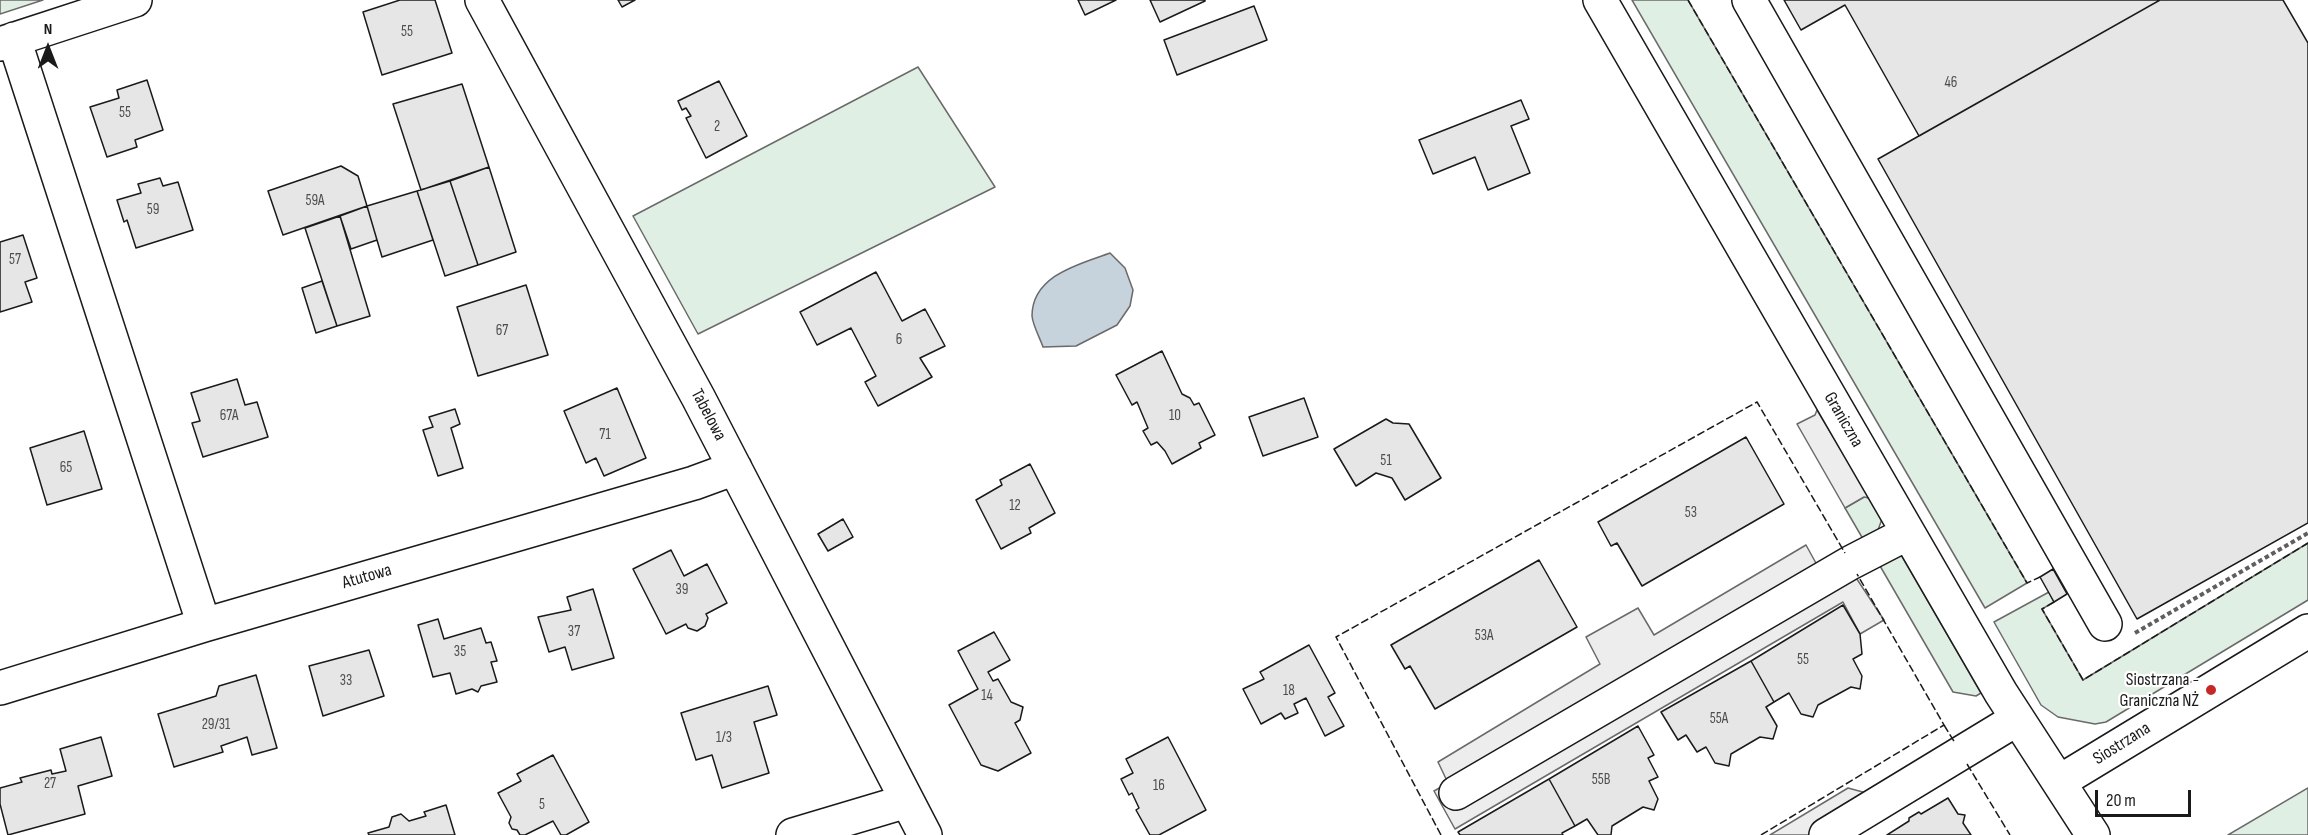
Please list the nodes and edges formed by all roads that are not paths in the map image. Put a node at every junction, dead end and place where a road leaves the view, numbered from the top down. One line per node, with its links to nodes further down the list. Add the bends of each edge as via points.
1 (482, 0): 6 (street, Tabelowa)
2 (1600, 0): 7 (street, Graniczna)
3 (1749, 0): 8 (street)
4 (120, 2): 5 (street)
5 (7, 42): 9 (street)
6 (735, 468): 9 (street, Atutowa); 15 (street, Tabelowa)
7 (1908, 533): 12 (street, Graniczna); 14 (street, via 1850,563)
8 (2105, 624)
9 (204, 625): 11 (street, Atutowa)
10 (2308, 631): 13 (street, Siostrzana)
11 (0, 688)
12 (2017, 719): 13 (street, Graniczna); 18 (street)
13 (2059, 782): 19 (street, Graniczna)
14 (1456, 794)
15 (906, 801): 16 (street); 17 (street, Tabelowa)
16 (793, 835)
17 (925, 835)
18 (1826, 835)
19 (2092, 835)

